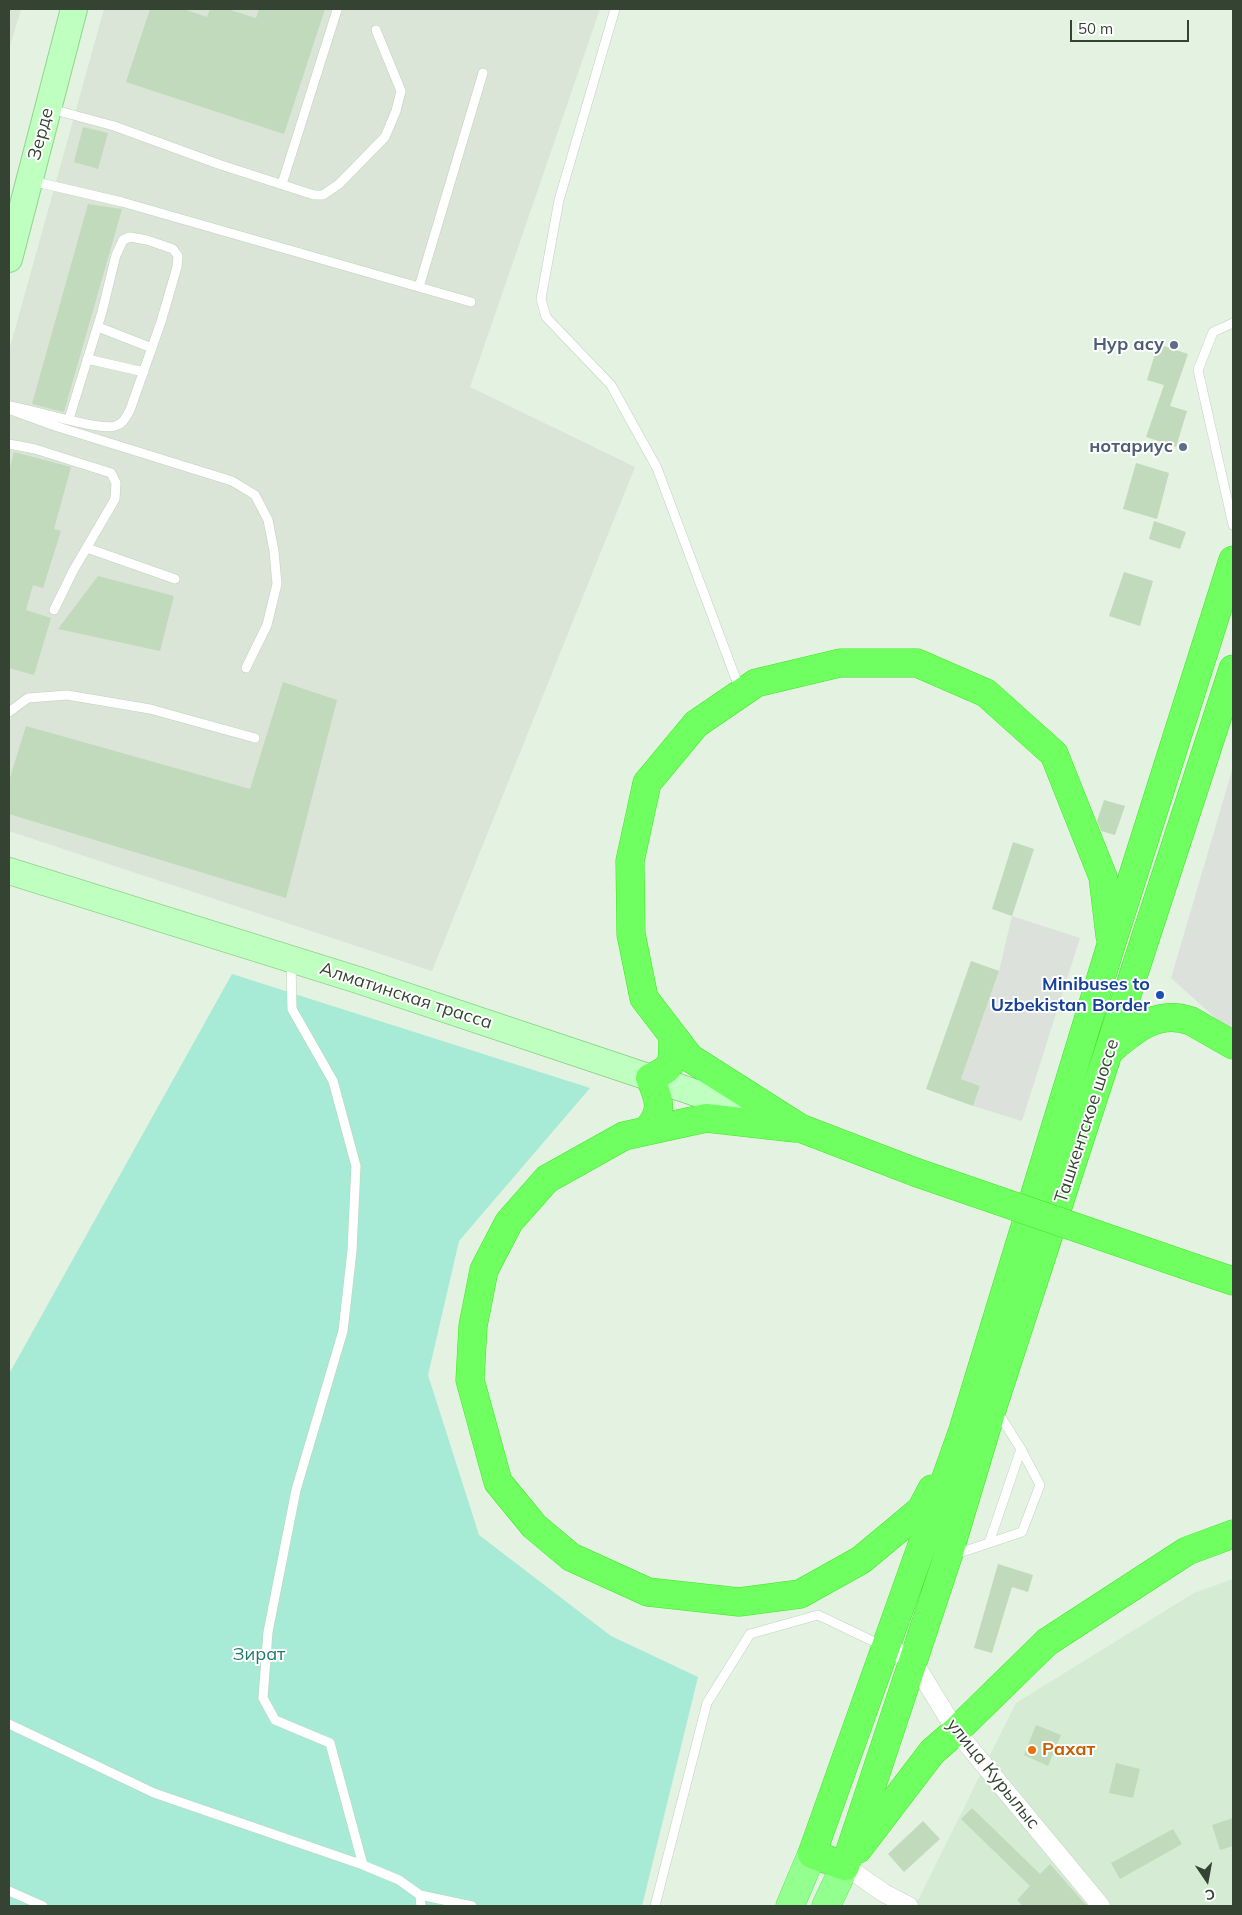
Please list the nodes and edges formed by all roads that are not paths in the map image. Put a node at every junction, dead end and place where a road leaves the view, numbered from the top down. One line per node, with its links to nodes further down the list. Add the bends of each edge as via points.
1 (74, 9): 6 (street, Зерде)
2 (615, 9): 27 (lane, via 559,200 541,299 546,317 611,385 657,468)
3 (337, 10): 8 (lane)
4 (376, 30): 8 (lane, via 401,91 385,137 339,184 323,194 314,195)
5 (483, 73): 10 (lane)
6 (48, 108): 7 (street, Зерде); 8 (lane, via 114,126)
7 (29, 181): 9 (street, Зерде); 10 (lane, via 122,202)
8 (282, 184)
9 (9, 259)
10 (419, 287): 11 (lane)
11 (471, 302)
12 (1233, 323): 20 (lane, via 1213,332 1198,370)
13 (98, 326): 14 (lane); 14 (lane, via 116,255 123,240 130,237 147,240 173,249 178,256 177,267); 15 (lane)
14 (152, 348): 16 (lane)
15 (88, 359): 16 (lane); 18 (lane)
16 (144, 372): 18 (lane, via 123,422 101,426)
17 (9, 408): 18 (lane, via 25,408); 25 (lane, via 55,426 232,481 255,495 268,520 277,584 267,625)
18 (69, 419)
19 (9, 444): 21 (lane, via 111,472 116,483 116,499)
20 (1233, 525)
21 (87, 548): 23 (lane); 24 (lane)
22 (1233, 560): 31 (highway)
23 (176, 579)
24 (54, 610)
25 (246, 668)
26 (1233, 669): 36 (highway, Ташкентское шоссе)
27 (741, 693): 31 (highway, via 756,683 840,663 917,663 986,693 1054,754 1103,876); 33 (highway, via 696,724 647,783 630,861 631,934 644,998)
28 (9, 712): 29 (lane, via 28,698 67,695 150,710)
29 (255, 738)
30 (9, 871): 32 (street, Алматинская трасса)
31 (1111, 945): 35 (highway)
32 (291, 959): 37 (street, Алматинская трасса); 52 (lane, via 292,1009 333,1081 356,1166 352,1251 343,1331 296,1490 268,1632 263,1698 275,1720 330,1744)
33 (673, 1036): 37 (highway, via 672,1062 664,1072); 38 (highway, via 690,1058)
34 (1233, 1045): 36 (highway, via 1184,1018 1158,1019 1136,1028)
35 (1076, 1059): 36 (highway); 41 (highway)
36 (1107, 1059): 41 (highway, Ташкентское шоссе)
37 (650, 1078): 38 (street, Алматинская трасса); 39 (highway, via 657,1093 659,1109 656,1121)
38 (800, 1128): 39 (highway, via 706,1118); 40 (highway, bridge, via 915,1172)
39 (646, 1131): 42 (highway, via 624,1136 547,1179 509,1222 484,1270 473,1326 470,1380 498,1482 534,1526 571,1557 648,1592 738,1602 800,1594 862,1560 921,1510)
40 (1233, 1281)
41 (987, 1402): 42 (highway); 43 (lane); 46 (highway)
42 (963, 1430): 47 (highway)
43 (1021, 1449): 45 (lane); 45 (lane, via 1040,1485 1022,1532)
44 (1233, 1534): 50 (highway, via 1187,1551 1047,1642)
45 (988, 1543): 46 (lane)
46 (948, 1556): 48 (highway)
47 (886, 1647): 48 (street); 51 (highway); 59 (lane, via 818,1615 750,1634 707,1703)
48 (912, 1659): 50 (street, улица Курылыс); 53 (highway)
49 (9, 1724): 52 (lane, via 154,1793)
50 (956, 1731): 53 (highway, via 932,1752); 63 (street, улица Курылыс)
51 (812, 1854): 53 (highway); 60 (main road)
52 (363, 1865): 55 (lane, via 399,1880)
53 (845, 1866): 61 (main road); 62 (street)
54 (9, 1891): 56 (lane)
55 (420, 1895): 57 (lane); 58 (lane)
56 (42, 1906)
57 (421, 1906)
58 (472, 1906)
59 (656, 1906)
60 (790, 1906)
61 (826, 1906)
62 (909, 1906)
63 (1101, 1906)

